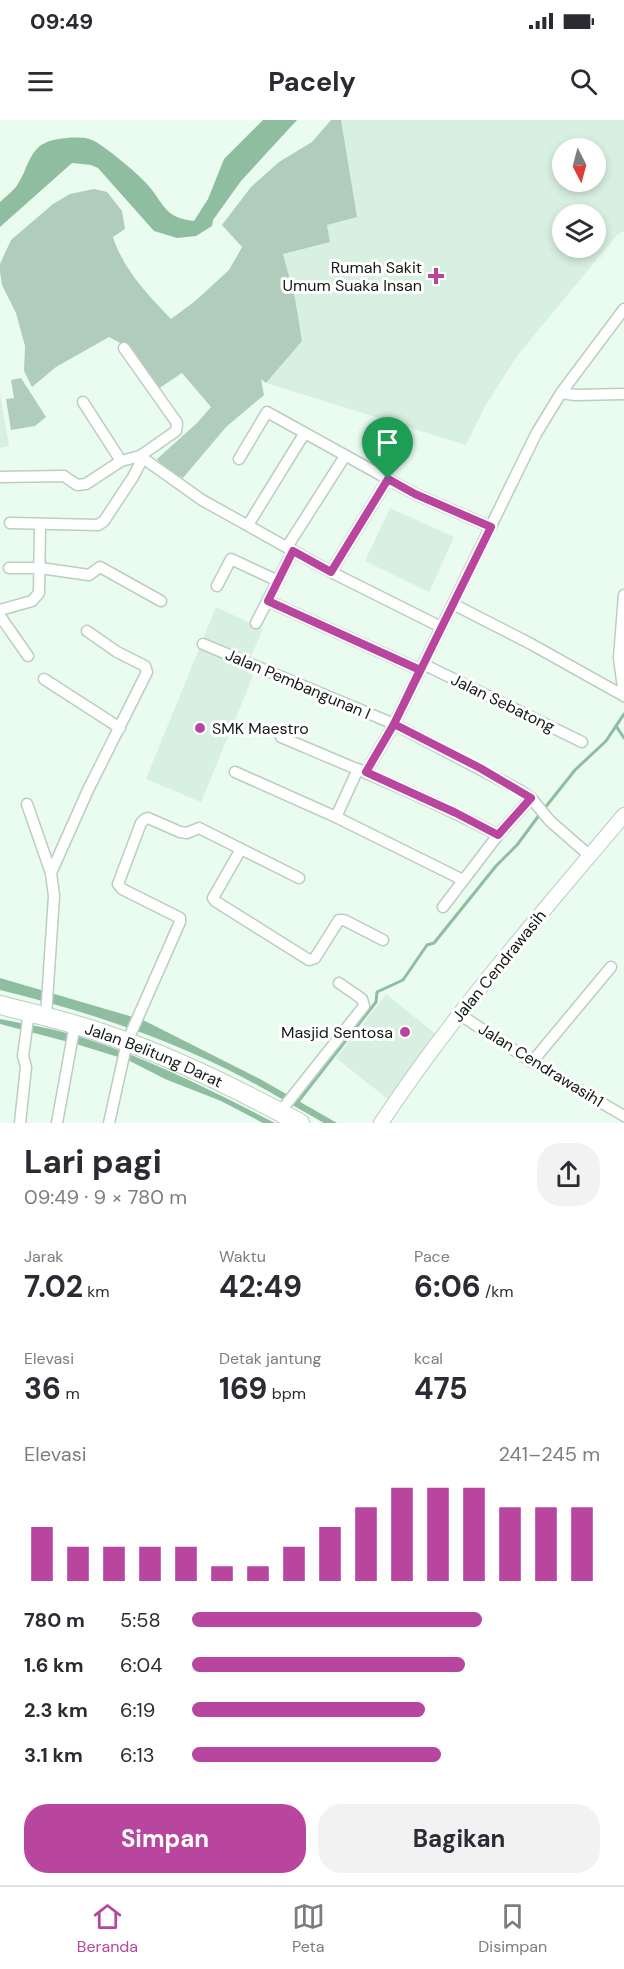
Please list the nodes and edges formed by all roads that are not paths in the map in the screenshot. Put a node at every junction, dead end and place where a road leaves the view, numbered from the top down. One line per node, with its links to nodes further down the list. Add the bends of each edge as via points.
1 (624, 309): 3 (street)
2 (124, 348): 8 (street, via 177,423 176,431)
3 (561, 393): 4 (street); 16 (street, via 536,434)
4 (624, 394)
5 (83, 402): 10 (street)
6 (304, 434): 7 (street); 9 (street, via 267,412); 15 (street)
7 (345, 456): 12 (street); 17 (street)
8 (141, 457): 10 (street); 14 (street, via 116,503 98,525); 15 (street, via 202,500)
9 (239, 459)
10 (120, 461): 11 (street, via 81,486 64,476)
11 (0, 477)
12 (388, 479): 16 (street); 20 (street)
13 (10, 523): 14 (street)
14 (40, 524): 19 (street)
15 (248, 525): 17 (street)
16 (491, 527): 26 (street)
17 (290, 549): 20 (street); 21 (street)
18 (9, 568): 19 (street)
19 (40, 568): 24 (street, via 89,575 100,567); 27 (street, via 36,597)
20 (331, 572): 30 (street)
21 (278, 581): 22 (street, via 231,559); 25 (street)
22 (217, 586)
23 (624, 595): 36 (street, via 620,658)
24 (161, 601)
25 (268, 601): 29 (street); 34 (street, Jalan Sebatong)
26 (453, 604): 30 (street); 36 (street)
27 (0, 610)
28 (0, 616): 33 (street)
29 (256, 623)
30 (441, 627): 34 (street)
31 (87, 631): 38 (street, via 147,669)
32 (203, 644): 37 (street, Jalan Pembangunan I)
33 (28, 656)
34 (421, 667): 37 (street); 40 (street, Jalan Sebatong)
35 (44, 679): 38 (street)
36 (624, 696)
37 (394, 724): 41 (street); 43 (street, Jalan Pembangunan I)
38 (120, 728): 50 (street)
39 (281, 737): 41 (street)
40 (582, 742)
41 (362, 771): 46 (street); 47 (street)
42 (235, 772): 46 (street)
43 (532, 800): 47 (street); 49 (street, Jalan Pembangunan I)
44 (27, 804): 50 (street)
45 (624, 815): 49 (street, Jalan Cendrawasih)
46 (336, 817): 52 (street)
47 (498, 835): 52 (street)
48 (242, 849): 51 (street); 54 (street, via 213,898 264,933 309,960 315,958 339,920); 61 (street, via 199,828 187,833 148,818 141,823 118,884 180,918 180,922)
49 (590, 856): 58 (street, Jalan Cendrawasih)
50 (51, 873): 59 (street, via 54,896)
51 (299, 878)
52 (463, 880): 53 (street)
53 (442, 907)
54 (383, 940)
55 (611, 967): 62 (street)
56 (339, 983): 63 (street, via 362,999 364,1006)
57 (0, 1005): 59 (main road, Jalan Belitung Darat)
58 (459, 1014): 62 (street, Jalan Cendrawasih1); 69 (street, Jalan Cendrawasih)
59 (32, 1021): 60 (main road, Jalan Belitung Darat); 65 (street, via 22,1056 26,1067)
60 (73, 1033): 61 (main road, Jalan Belitung Darat); 66 (street)
61 (126, 1046): 63 (main road, Jalan Belitung Darat); 67 (street)
62 (532, 1062): 64 (street, Jalan Cendrawasih1)
63 (288, 1102): 68 (main road, Jalan Belitung Darat)
64 (624, 1116)
65 (20, 1123)
66 (57, 1123)
67 (109, 1123)
68 (300, 1123)
69 (381, 1123)

